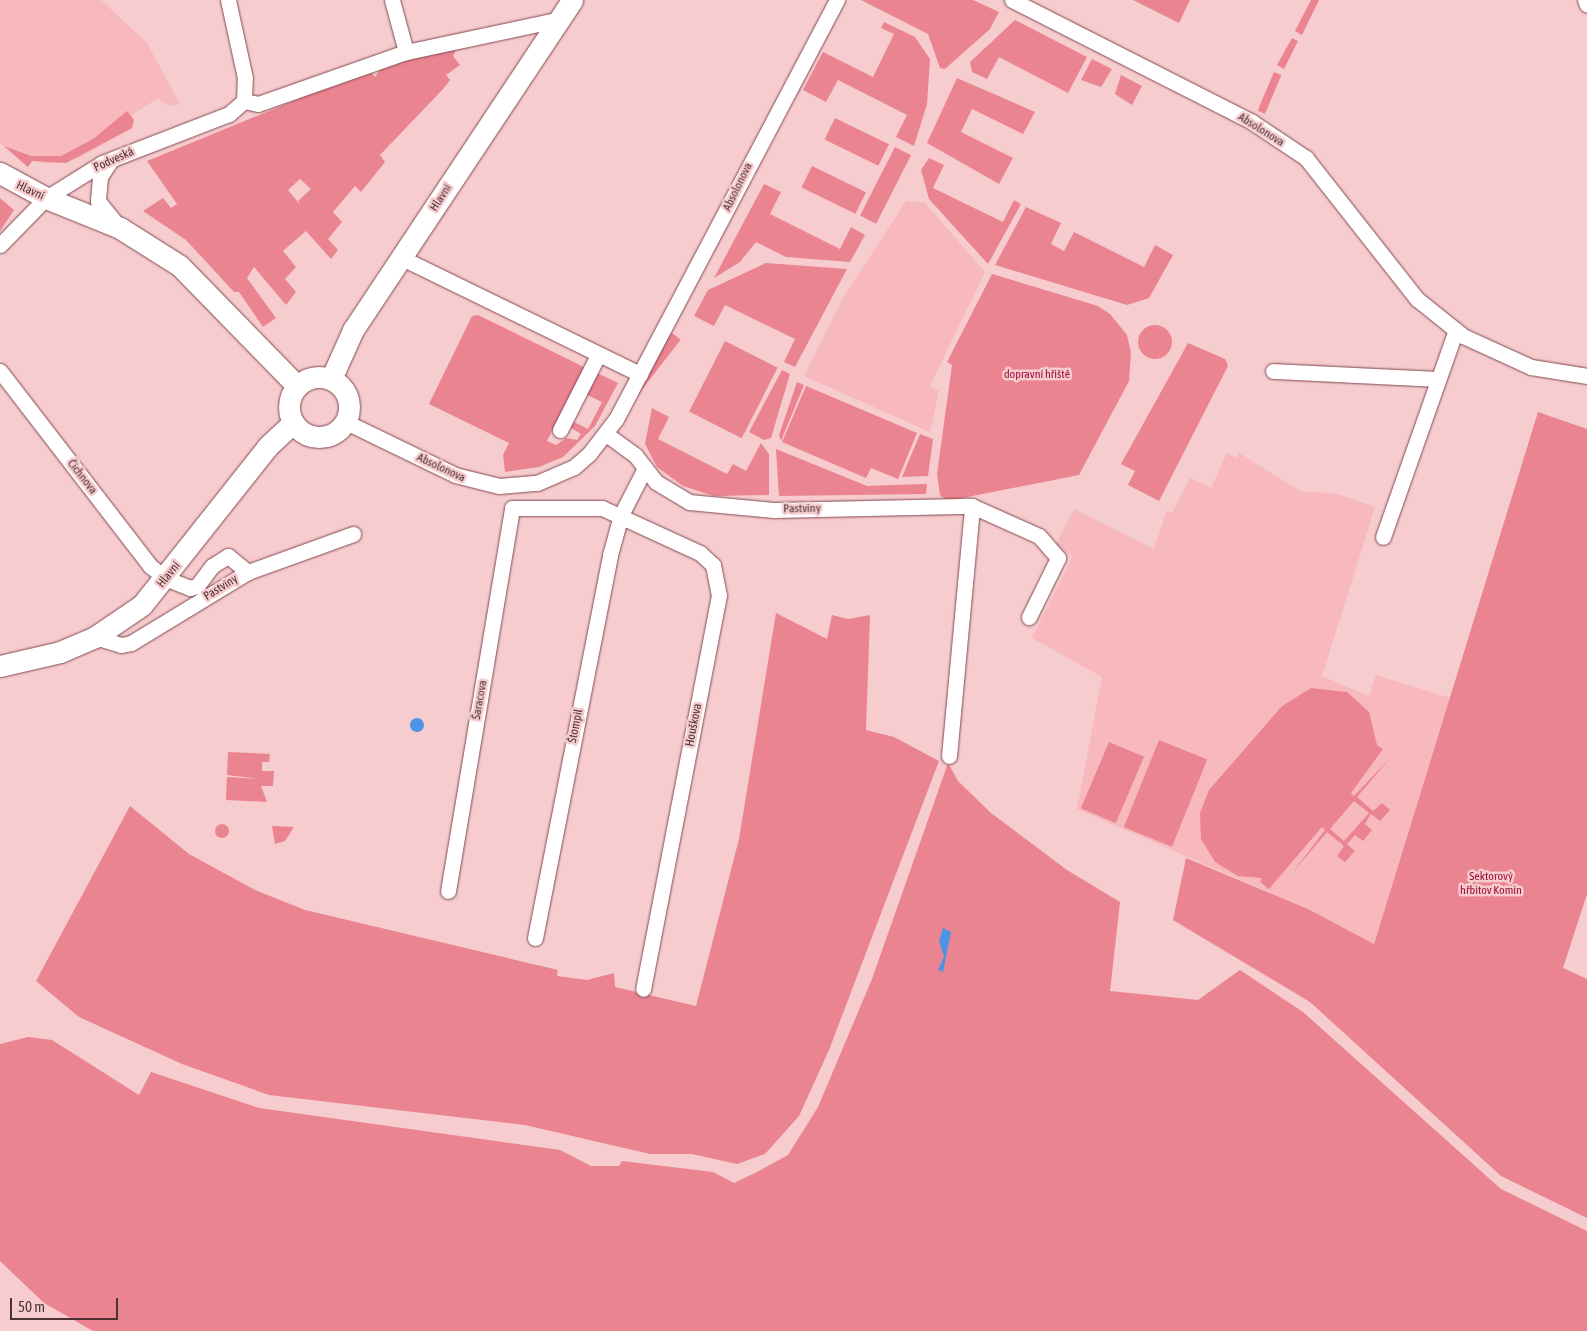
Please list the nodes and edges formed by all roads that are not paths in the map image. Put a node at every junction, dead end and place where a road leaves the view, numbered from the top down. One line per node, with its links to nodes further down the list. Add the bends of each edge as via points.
1 (228, 0): 10 (street, via 245,78)
2 (392, 0): 9 (street)
3 (572, 0): 8 (street, Hlavní)
4 (837, 0): 21 (street, Absolonova)
5 (1012, 0): 17 (street, Absolonova, via 1252,122 1306,158 1417,299)
6 (1585, 0): 7 (street)
7 (1587, 5)
8 (558, 20): 9 (street); 16 (street, Hlavní)
9 (406, 52): 10 (street, via 258,104)
10 (244, 101): 11 (street, Podveská, via 229,114)
11 (111, 160): 13 (street, Podveská); 14 (street, via 100,177 98,201)
12 (0, 173): 13 (street, Hlavní)
13 (46, 198): 14 (street, Hlavní); 15 (street, Podveská)
14 (120, 228): 25 (street, Hlavní, via 191,274)
15 (0, 245)
16 (402, 258): 18 (street); 23 (street, Hlavní, via 353,330)
17 (1456, 330): 22 (street, Absolonova, via 1531,367); 24 (street)
18 (598, 355): 21 (street); 28 (street)
19 (0, 371): 36 (street, Čichnova, via 150,566)
20 (1273, 371): 24 (street)
21 (640, 374): 29 (street, Absolonova)
22 (1587, 376)
23 (331, 379): 25 (street, via 314,377); 26 (street, via 348,400)
24 (1436, 379): 34 (street)
25 (297, 386): 27 (street, via 289,403)
26 (346, 422): 27 (street, via 333,434 316,438); 29 (street, Absolonova, via 455,475 499,486 537,484 556,476 574,467)
27 (293, 424): 36 (street, Hlavní, via 268,446)
28 (560, 430)
29 (606, 434): 30 (street, Pastviny, via 630,450)
30 (645, 468): 31 (street, Pastviny, via 671,493 710,506 774,510); 32 (street)
31 (972, 506): 37 (street, Pastviny, via 1039,536 1058,558); 40 (street)
32 (621, 515): 41 (street, Šaracova, via 590,507 512,508); 42 (street, Štompil); 43 (street, Houškova, via 700,553 713,565 719,594)
33 (354, 534): 35 (street, Pastviny)
34 (1383, 537)
35 (248, 572): 36 (street, Čichnova, via 228,556 212,566 198,586 190,588); 38 (street, Pastviny, via 134,642 121,645)
36 (167, 579): 38 (street, Hlavní, via 142,606)
37 (1029, 617)
38 (95, 637): 39 (street, Hlavní, via 60,652)
39 (0, 666)
40 (949, 756)
41 (448, 892)
42 (534, 938)
43 (643, 989)

